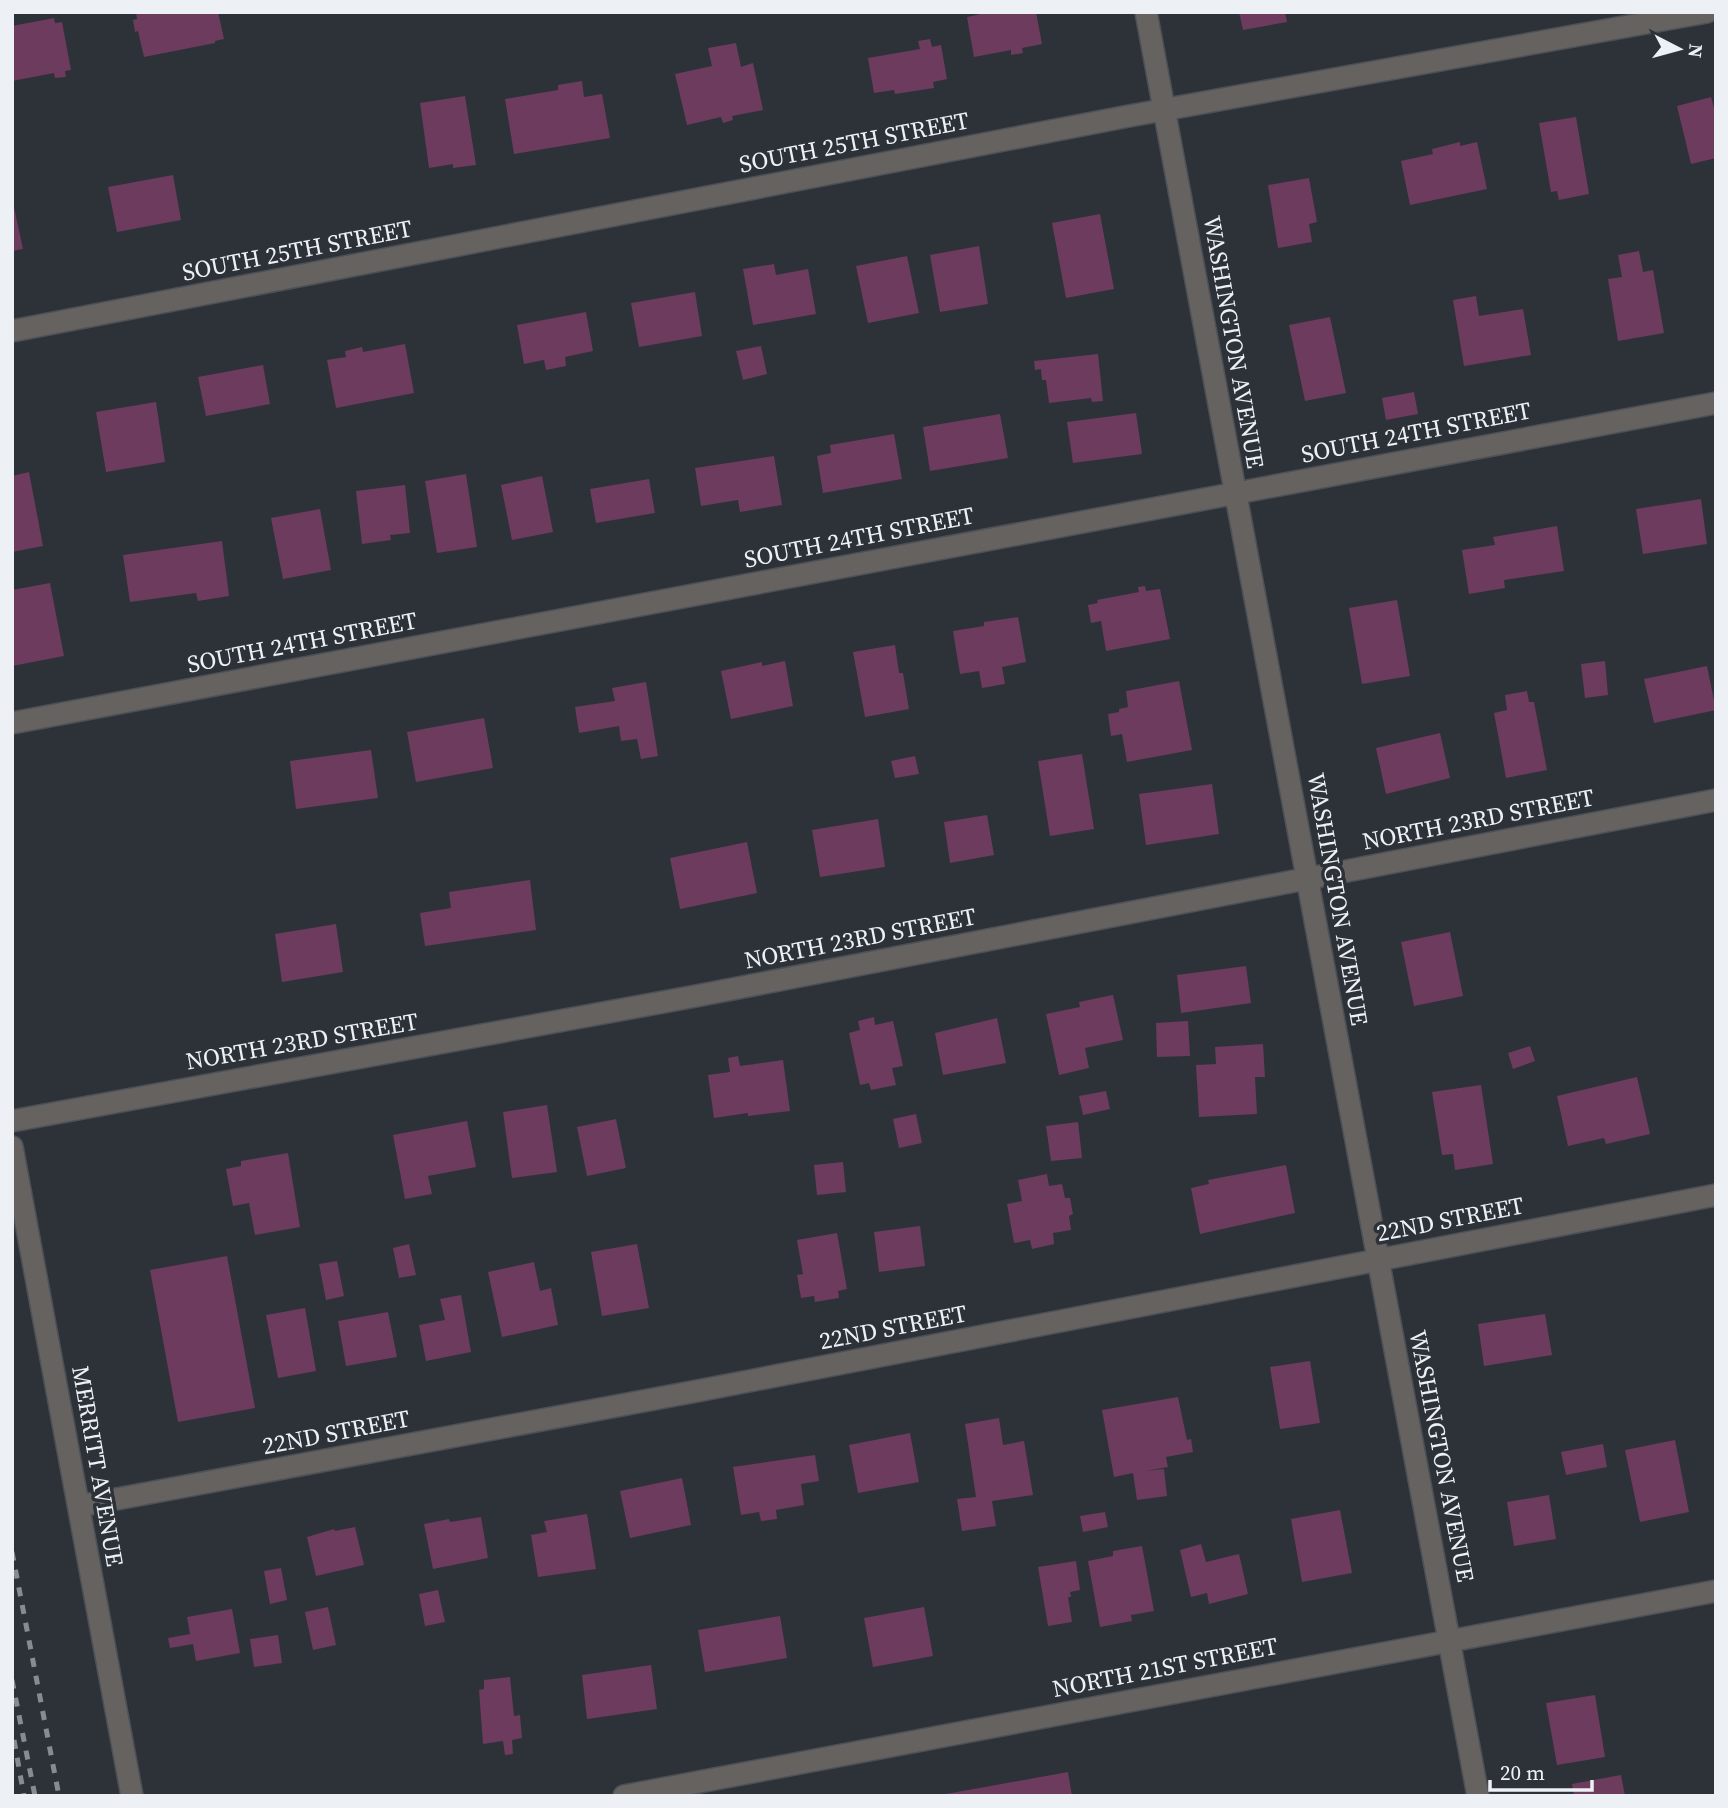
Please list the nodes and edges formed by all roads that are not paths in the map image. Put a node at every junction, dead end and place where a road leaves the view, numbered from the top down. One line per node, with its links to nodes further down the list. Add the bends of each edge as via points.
1 (1146, 12): 3 (street, WASHINGTON AVENUE)
2 (1707, 12): 3 (street, SOUTH 25TH STREET)
3 (1165, 109): 4 (street, SOUTH 25TH STREET); 6 (street, WASHINGTON AVENUE)
4 (12, 331)
5 (1716, 402): 6 (street, SOUTH 24TH STREET)
6 (1234, 493): 7 (street, SOUTH 24TH STREET); 9 (street, WASHINGTON AVENUE)
7 (12, 723)
8 (1716, 800): 9 (street, NORTH 23RD STREET)
9 (1309, 879): 10 (street, NORTH 23RD STREET); 13 (street, WASHINGTON AVENUE)
10 (12, 1121)
11 (12, 1147): 14 (street, MERRITT AVENUE)
12 (1716, 1195): 13 (street, 22ND STREET)
13 (1377, 1260): 14 (street, 22ND STREET); 16 (street, WASHINGTON AVENUE)
14 (79, 1506): 17 (street, MERRITT AVENUE)
15 (1716, 1591): 16 (street, NORTH 21ST STREET)
16 (1450, 1640): 18 (street, NORTH 21ST STREET); 19 (street, WASHINGTON AVENUE)
17 (132, 1796)
18 (624, 1796)
19 (1478, 1796)

